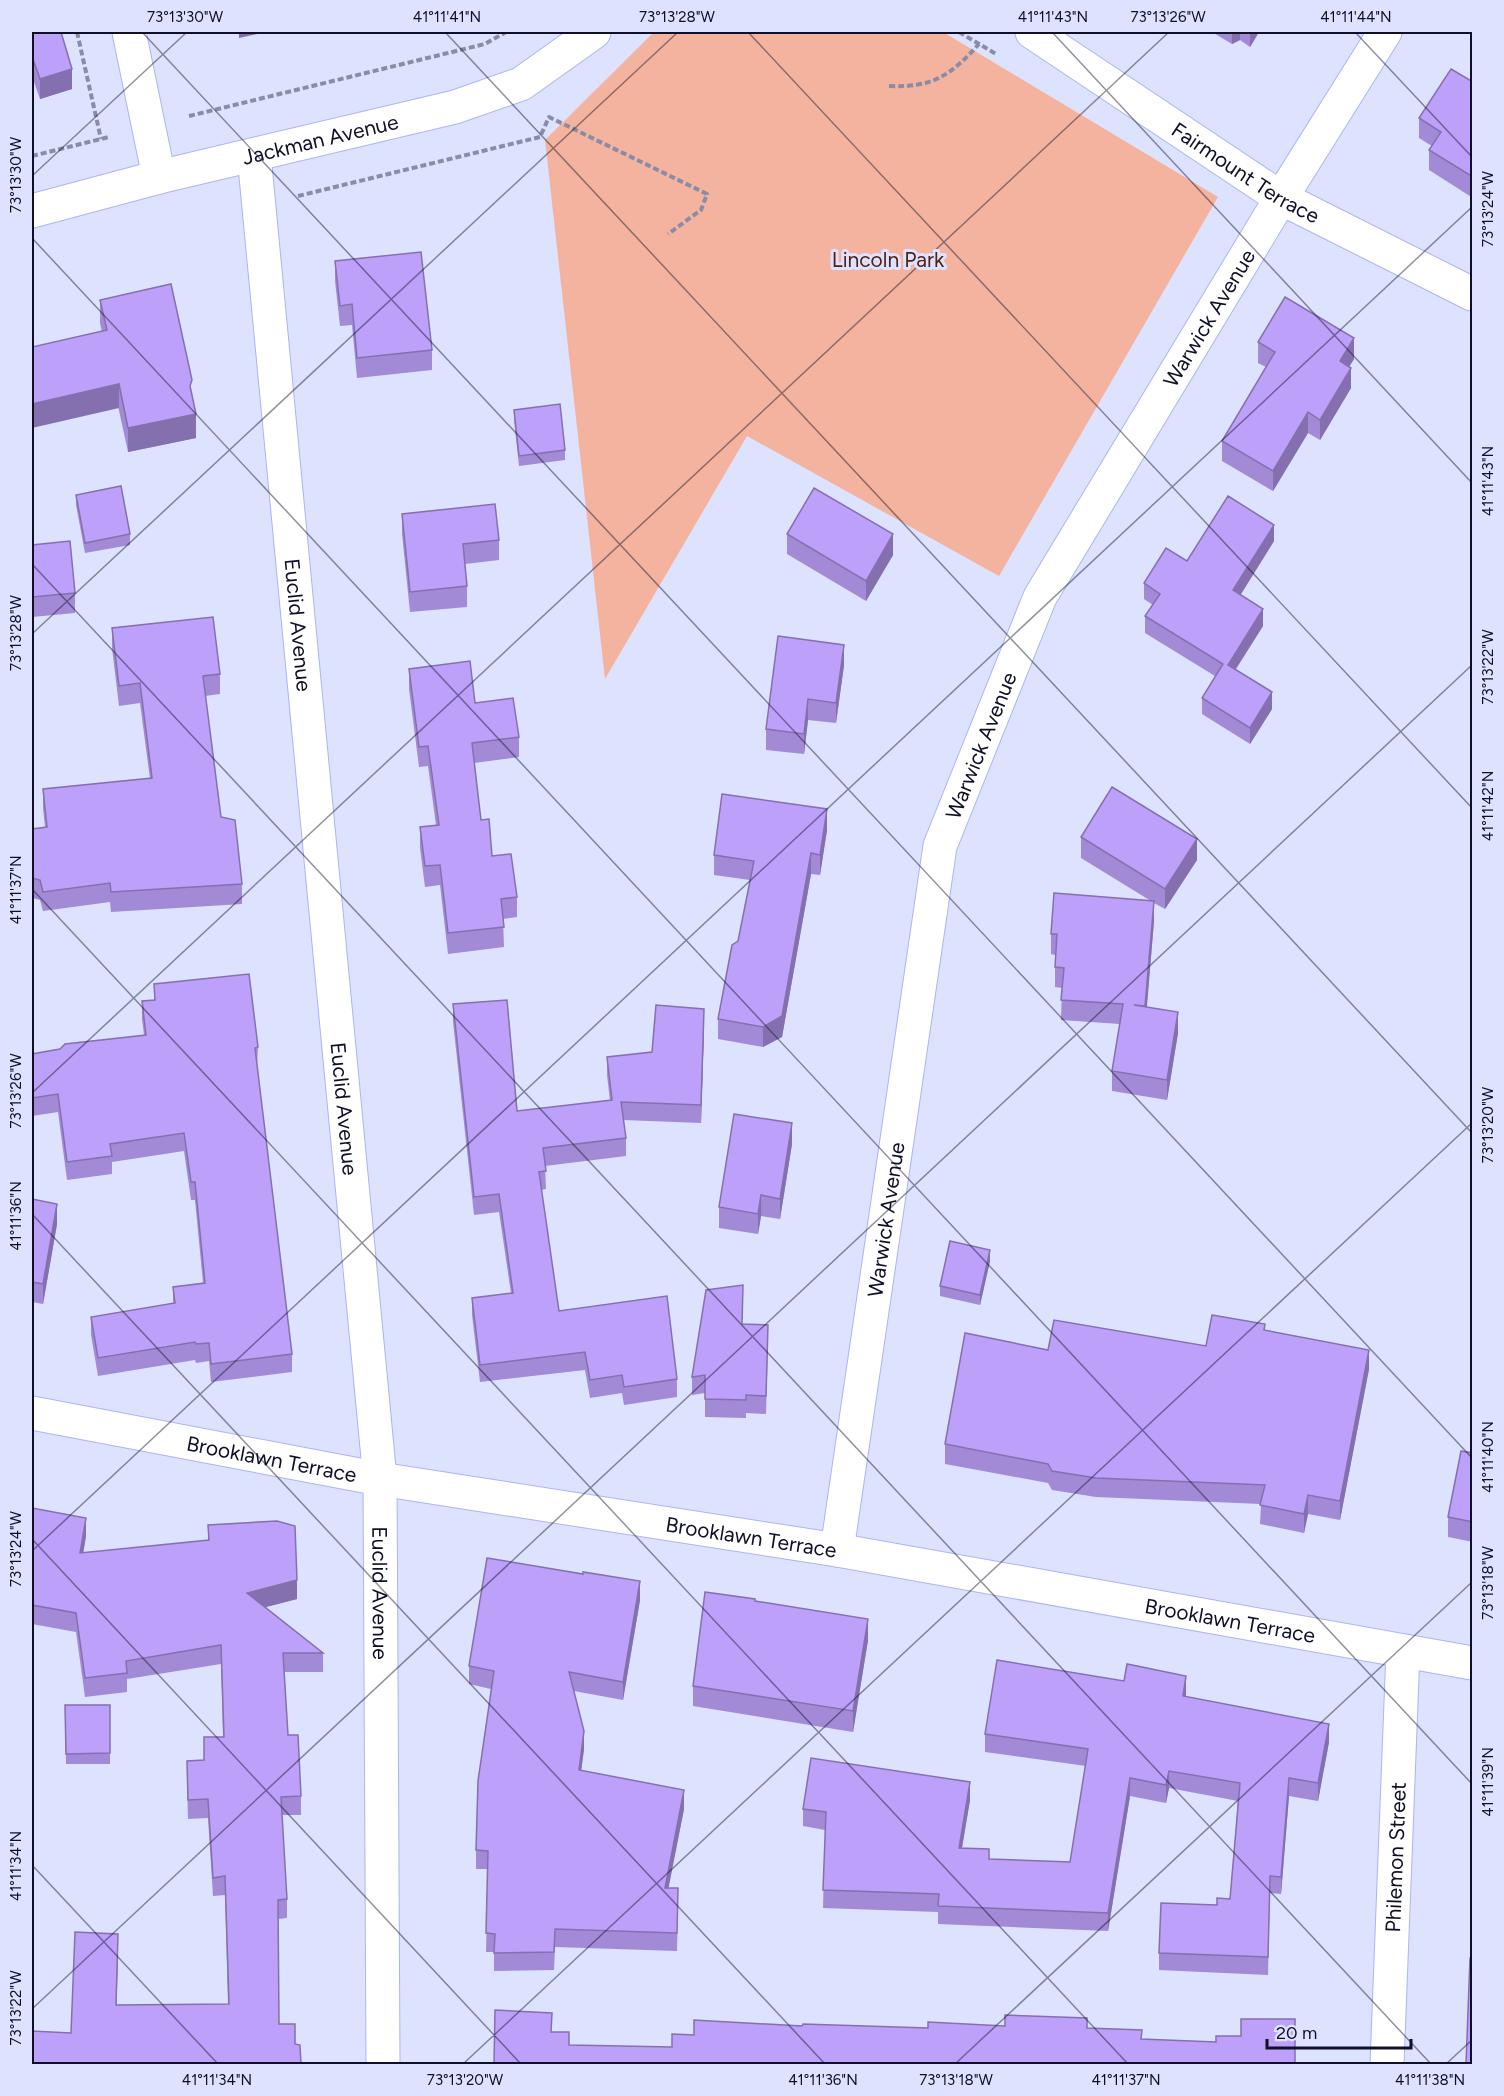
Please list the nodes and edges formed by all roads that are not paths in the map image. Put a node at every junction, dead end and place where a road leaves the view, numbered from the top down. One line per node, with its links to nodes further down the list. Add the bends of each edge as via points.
1 (129, 32): 6 (street)
2 (594, 32): 5 (street, Jackman Avenue, via 521,84 455,107)
3 (1032, 32): 7 (street, Fairmount Terrace)
4 (1385, 32): 7 (street, Warwick Avenue)
5 (254, 155): 6 (street, Jackman Avenue); 11 (street, Euclid Avenue)
6 (159, 177): 8 (street, Jackman Avenue)
7 (1281, 198): 9 (street, Fairmount Terrace); 12 (street, Warwick Avenue, via 1040,597 940,846)
8 (32, 211)
9 (1473, 294)
10 (32, 1413): 11 (street, Brooklawn Terrace)
11 (380, 1479): 12 (street, Brooklawn Terrace); 15 (street, Euclid Avenue)
12 (837, 1550): 13 (street, Brooklawn Terrace)
13 (1404, 1651): 14 (street, Brooklawn Terrace); 16 (street, Philemon Street)
14 (1473, 1663)
15 (383, 2064)
16 (1387, 2064)

